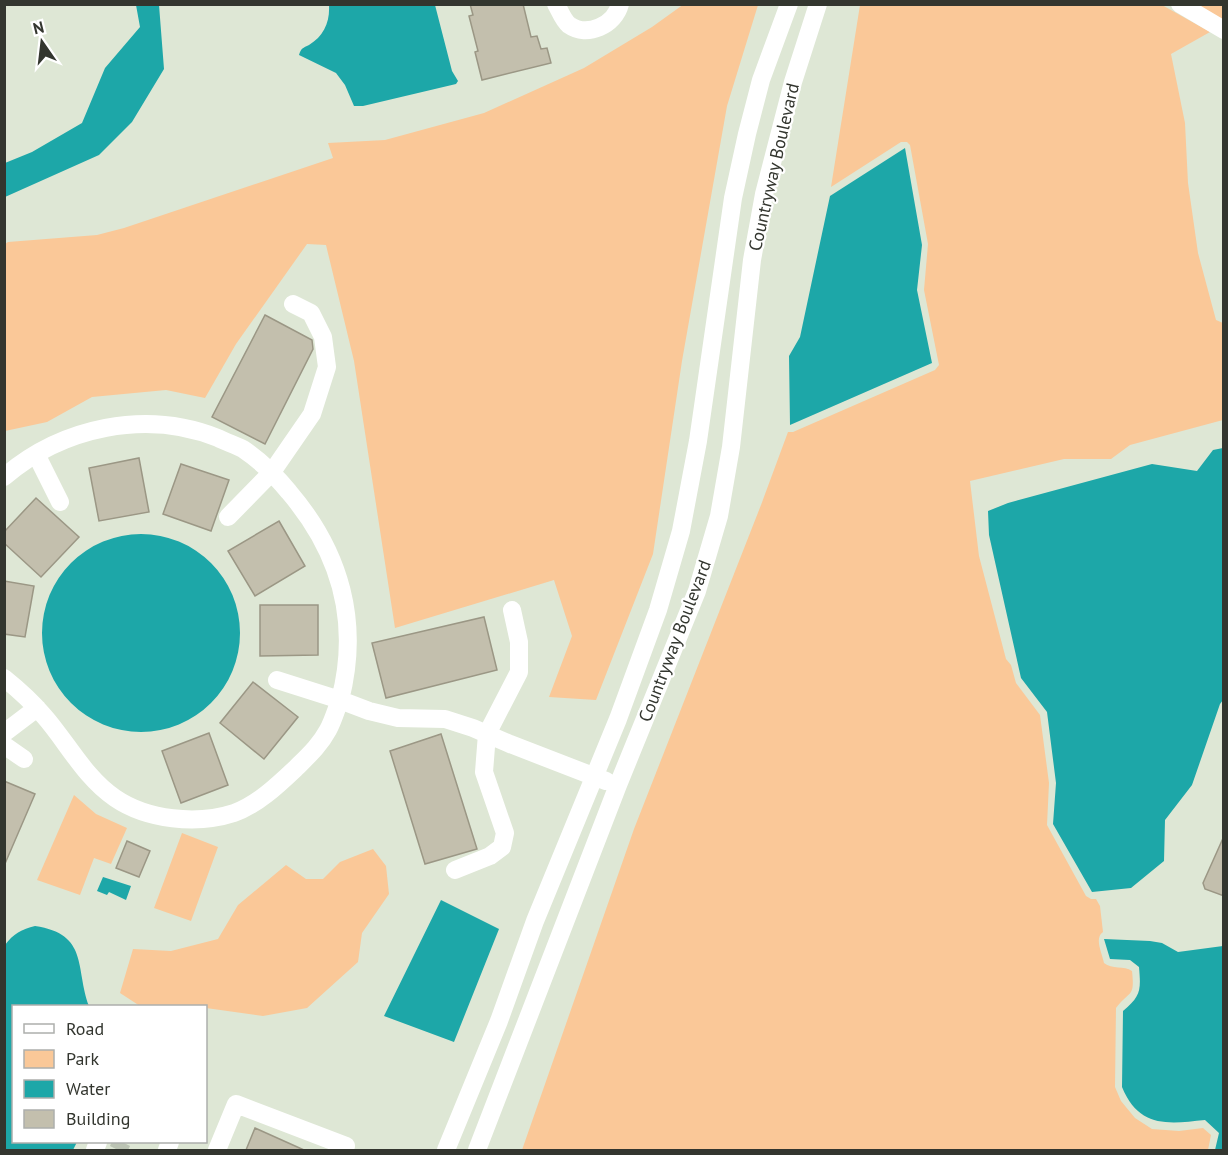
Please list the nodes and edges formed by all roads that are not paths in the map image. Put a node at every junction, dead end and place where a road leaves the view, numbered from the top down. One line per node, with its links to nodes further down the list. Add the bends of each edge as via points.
1 (556, 4): 2 (street, via 570,26 592,30 614,18)
2 (620, 4)
3 (789, 4): 7 (street, Countryway Boulevard, via 761,80 747,134)
4 (818, 4): 9 (street, Countryway Boulevard, via 764,195)
5 (1180, 4): 6 (street)
6 (1224, 30)
7 (717, 303): 9 (street); 24 (street, Countryway Boulevard, via 681,531 658,610)
8 (293, 304): 11 (street, via 311,313 323,337 327,367 312,414)
9 (747, 307): 25 (street, Countryway Boulevard, via 731,447 718,516 697,591)
10 (36, 454): 11 (street, via 93,429 170,426 203,432 242,448); 12 (street); 13 (street)
11 (272, 472): 14 (street); 18 (street, via 320,534 337,572 346,606 349,642)
12 (4, 477)
13 (60, 502)
14 (228, 518)
15 (512, 610): 21 (street, via 519,642 519,672)
16 (4, 678): 19 (street)
17 (277, 680): 18 (street)
18 (340, 700): 19 (street, via 329,729 316,748 273,791 234,813 199,819 172,819 135,810 114,797 90,774); 21 (street, via 398,718 445,719)
19 (37, 708): 20 (street)
20 (4, 734)
21 (487, 734): 24 (street); 26 (street, via 484,772 506,833 502,847 490,856)
22 (4, 745): 23 (street)
23 (24, 759)
24 (594, 776): 25 (street); 29 (street, Countryway Boulevard)
25 (618, 785): 30 (street, Countryway Boulevard)
26 (455, 870)
27 (349, 1149): 28 (street, via 236,1104)
28 (217, 1150)
29 (446, 1150)
30 (477, 1150)

